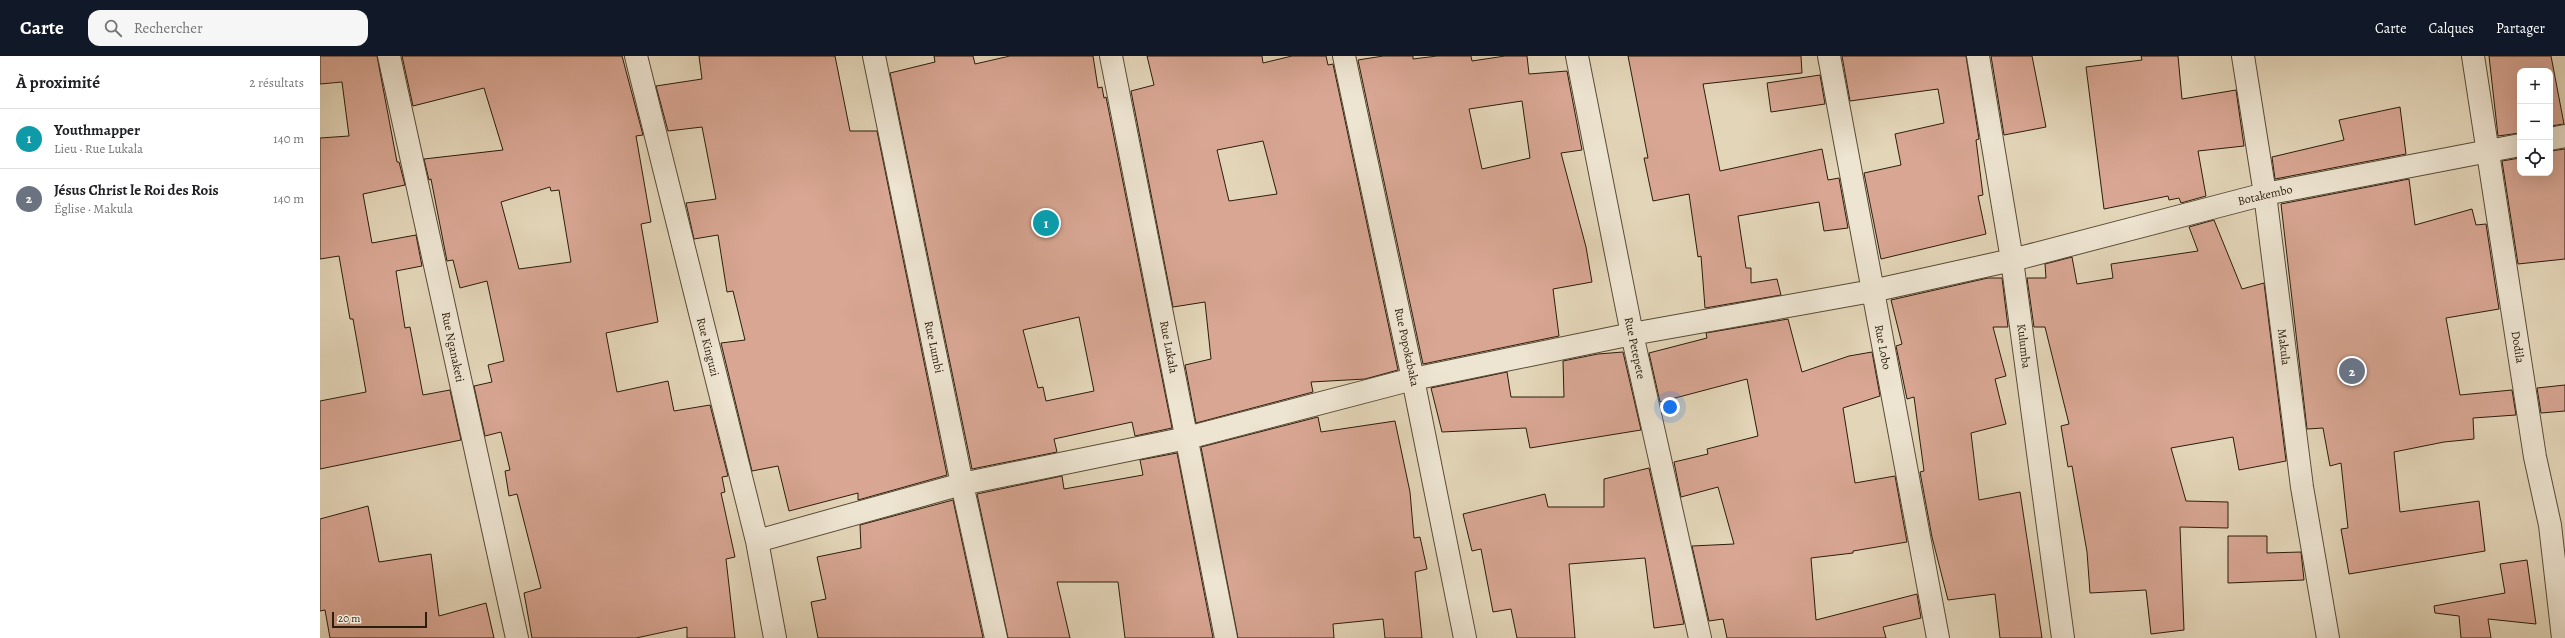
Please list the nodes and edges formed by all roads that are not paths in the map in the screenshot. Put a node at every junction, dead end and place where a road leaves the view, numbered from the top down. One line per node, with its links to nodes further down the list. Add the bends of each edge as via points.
1 (389, 56): 23 (street, Rue Nganaketi)
2 (636, 56): 22 (street, Rue Kinguzi)
3 (874, 56): 21 (street, Rue Lumbi)
4 (1111, 56): 20 (street, Rue Lukala)
5 (1344, 56): 19 (street, Rue Popokabaka)
6 (1577, 56): 18 (street, Rue Petepete)
7 (1829, 56): 17 (street, Rue Lobo)
8 (1978, 56): 16 (street, Kulumba)
9 (2243, 56): 15 (street, Makula)
10 (2473, 56): 14 (street, Dodila)
11 (2565, 136): 12 (street)
12 (2553, 138)
13 (2517, 146): 14 (street, Botakembo)
14 (2488, 151): 15 (street, Botakembo); 32 (street, Dodila, via 2535,457 2550,525)
15 (2265, 194): 16 (street, Botakembo); 31 (street, Makula, via 2302,487)
16 (2012, 260): 17 (street, Botakembo); 30 (street, Kulumba)
17 (1872, 291): 18 (street, Botakembo); 29 (street, Rue Lobo)
18 (1632, 334): 19 (street, Botakembo); 28 (street, Rue Petepete)
19 (1414, 379): 20 (street, Botakembo); 27 (street, Rue Popokabaka)
20 (1187, 438): 21 (street, Botakembo); 26 (street, Rue Lukala)
21 (962, 484): 22 (street, Botakembo); 25 (street, Rue Lumbi)
22 (757, 541): 24 (street, Rue Kinguzi)
23 (517, 638)
24 (775, 638)
25 (996, 638)
26 (1226, 638)
27 (1465, 638)
28 (1700, 638)
29 (1938, 638)
30 (2062, 638)
31 (2328, 638)
32 (2563, 638)

